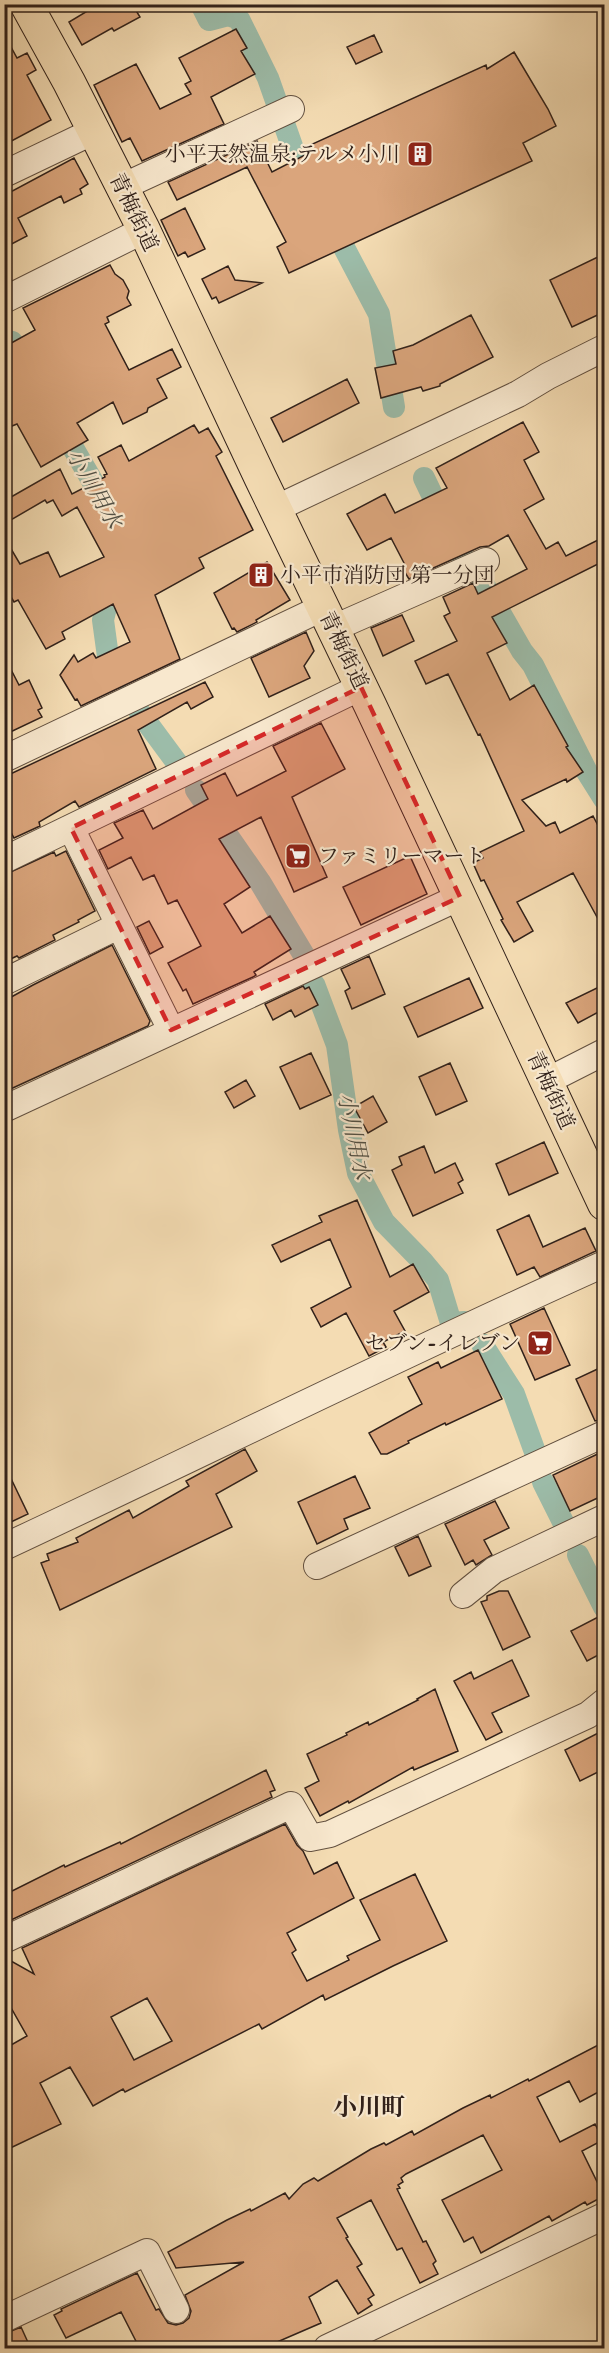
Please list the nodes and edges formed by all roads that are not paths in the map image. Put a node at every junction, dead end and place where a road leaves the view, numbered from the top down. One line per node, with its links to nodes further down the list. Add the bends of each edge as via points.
1 (26, 4): 3 (main road, 青梅街道)
2 (284, 113): 5 (street)
3 (94, 131): 4 (street); 5 (main road, 青梅街道)
4 (4, 174)
5 (122, 187): 6 (main road, 青梅街道)
6 (144, 230): 7 (street); 9 (main road, 青梅街道)
7 (4, 300)
8 (604, 348): 9 (street, via 518,394)
9 (275, 509): 11 (main road, 青梅街道)
10 (475, 567): 11 (street)
11 (329, 618): 12 (main road, 青梅街道); 13 (street)
12 (361, 687): 14 (street); 16 (main road, 青梅街道)
13 (4, 759)
14 (71, 828): 15 (street); 17 (street)
15 (4, 860)
16 (460, 897): 19 (street); 21 (main road, 青梅街道)
17 (118, 926): 18 (street); 19 (street)
18 (4, 982)
19 (171, 1030): 22 (street)
20 (604, 1052): 21 (street)
21 (546, 1081): 23 (main road, 青梅街道)
22 (4, 1109)
23 (604, 1204)
24 (604, 1264): 27 (street)
25 (604, 1434): 28 (street)
26 (604, 1518): 29 (street, via 494,1570)
27 (4, 1547)
28 (317, 1566)
29 (463, 1595)
30 (604, 1702): 31 (street, via 588,1715 330,1834 310,1838 291,1805)
31 (4, 1940)
32 (604, 2216): 35 (street)
33 (176, 2310): 34 (street, via 147,2252)
34 (4, 2319)
35 (327, 2349)

